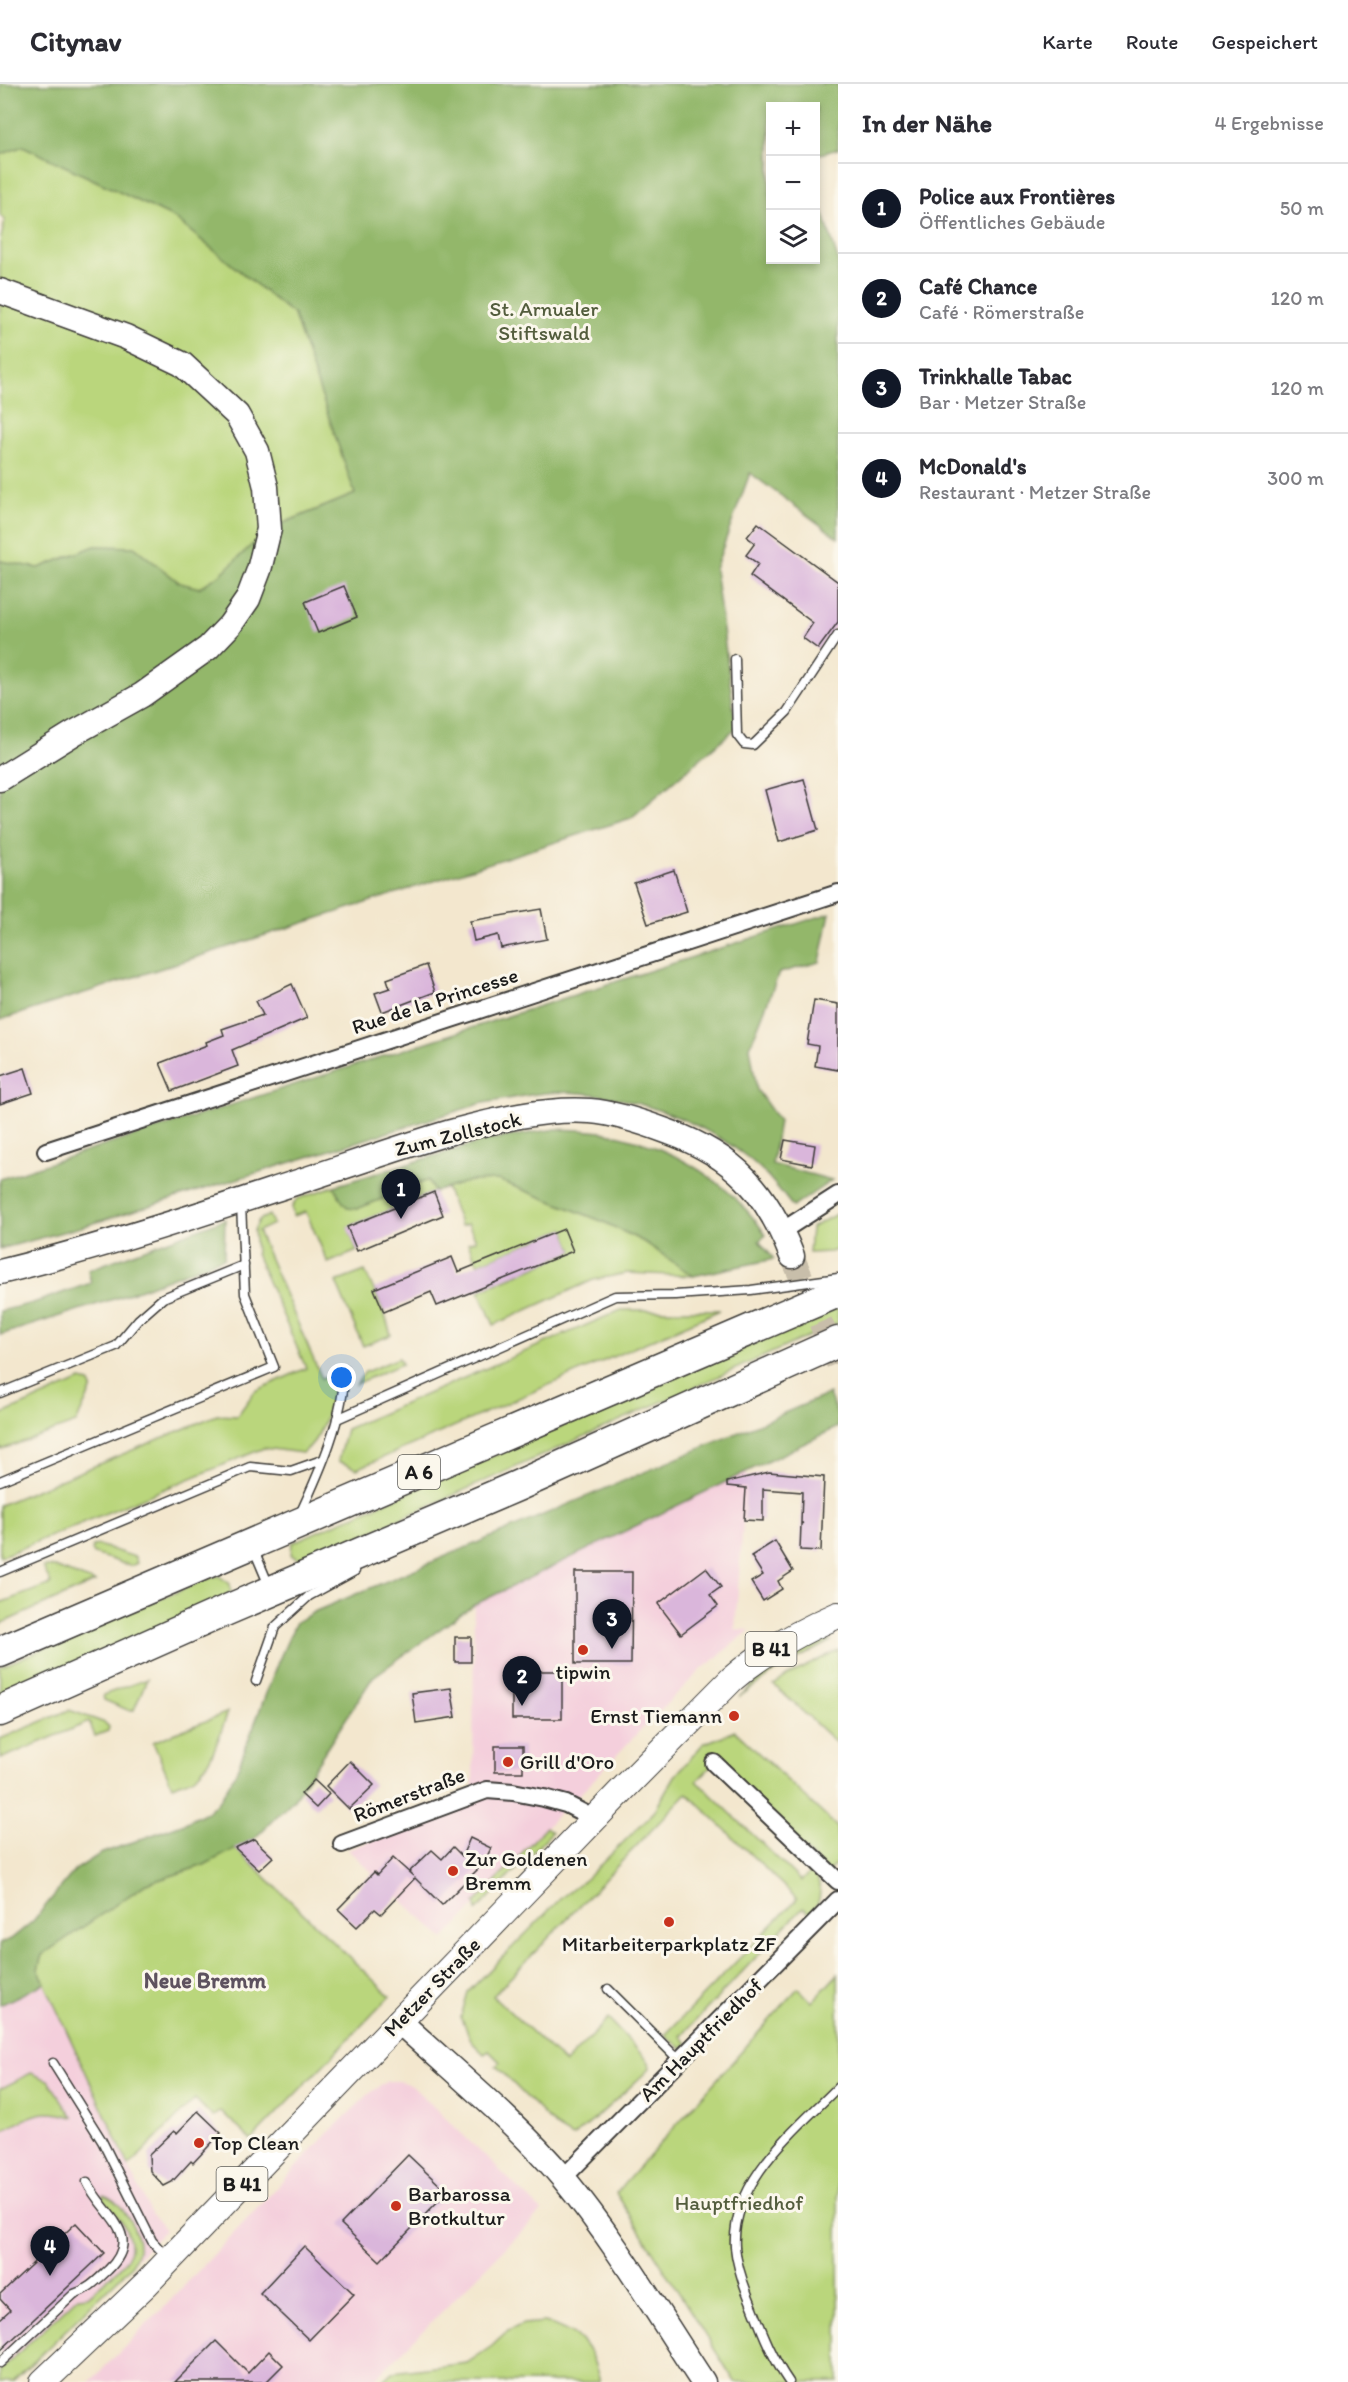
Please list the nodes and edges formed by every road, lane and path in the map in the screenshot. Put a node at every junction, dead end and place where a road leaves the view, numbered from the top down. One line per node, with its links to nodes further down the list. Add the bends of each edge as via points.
1 (0, 291): 4 (street, via 126,338 182,364 237,415 257,451 267,487 269,529 248,598 230,626 208,648 142,695)
2 (838, 635): 3 (lane, via 787,712 753,745 744,744 737,735)
3 (735, 659)
4 (0, 779)
5 (838, 892): 6 (street, Rue de la Princesse)
6 (46, 1151)
7 (838, 1195): 9 (street)
8 (241, 1201): 9 (street, Zum Zollstock, via 410,1144 486,1123 545,1112 591,1111 656,1127 712,1152 756,1190); 11 (lane); 12 (street, Zum Zollstock)
9 (782, 1231): 10 (street, Zum Zollstock)
10 (792, 1256)
11 (244, 1265): 17 (lane, via 163,1298 116,1346); 20 (lane, via 245,1294 274,1367)
12 (0, 1272)
13 (838, 1278): 18 (lane, via 751,1290 615,1296)
14 (838, 1292): 22 (highway, A 6)
15 (838, 1342): 21 (highway, A 6)
16 (345, 1369): 18 (lane)
17 (0, 1393)
18 (337, 1419): 19 (lane)
19 (322, 1460): 22 (lane); 26 (lane, via 291,1471 250,1467)
20 (0, 1481)
21 (462, 1510): 24 (lane); 27 (highway, A 6)
22 (294, 1526): 23 (highway, A 6)
23 (251, 1544): 27 (lane); 29 (highway, A 6)
24 (391, 1550)
25 (360, 1568): 30 (lane, via 309,1596 276,1627)
26 (0, 1572)
27 (272, 1592): 31 (highway, A 6)
28 (838, 1615): 33 (main road, Metzer Straße / B 41, via 792,1637 748,1666)
29 (0, 1652)
30 (256, 1681)
31 (0, 1711)
32 (714, 1763): 35 (street)
33 (595, 1819): 34 (street, Römerstraße, via 544,1798 487,1791); 38 (main road, Metzer Straße / B 41)
34 (342, 1844)
35 (838, 1881)
36 (838, 1900): 39 (street, Am Hauptfriedhof)
37 (608, 1989): 39 (lane)
38 (399, 2021): 42 (street); 44 (main road, Metzer Straße / B 41)
39 (681, 2062): 42 (street, Am Hauptfriedhof)
40 (53, 2063): 44 (lane, via 102,2141 152,2241)
41 (838, 2087): 48 (lane, via 765,2164 747,2190 737,2222 735,2246 746,2290 765,2340)
42 (563, 2178): 47 (street, via 594,2217)
43 (87, 2182): 45 (lane, via 94,2198 117,2223 123,2237 120,2256 88,2289 74,2294)
44 (170, 2259): 46 (main road, Metzer Straße / B 41)
45 (0, 2363)
46 (43, 2382)
47 (703, 2382)
48 (789, 2382)

